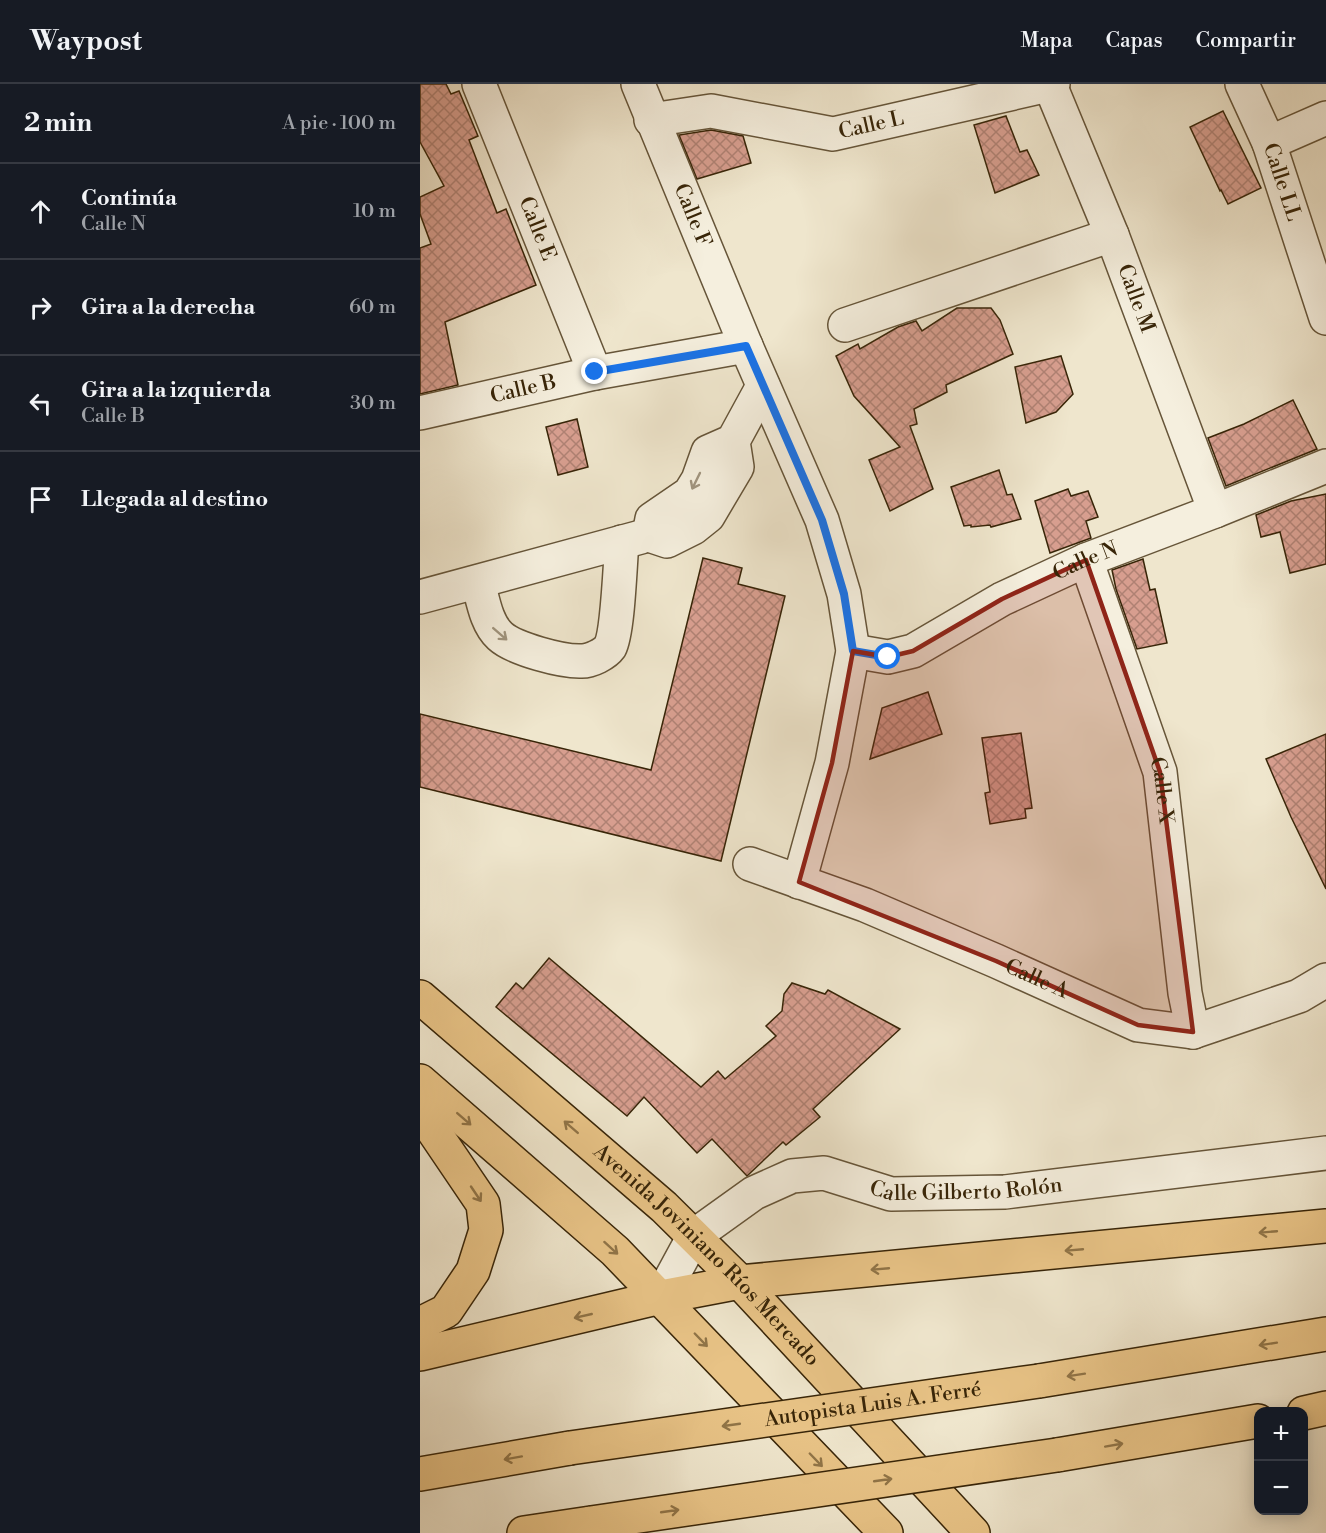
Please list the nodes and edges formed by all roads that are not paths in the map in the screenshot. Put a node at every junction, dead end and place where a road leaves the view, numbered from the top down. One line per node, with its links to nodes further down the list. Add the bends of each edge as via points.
1 (479, 84): 12 (street, Calle E)
2 (638, 84): 6 (street, Calle F)
3 (1242, 84): 7 (street, Calle LL)
4 (1052, 85): 6 (street, Calle L, via 833,134 711,111); 8 (street, Calle M)
5 (1326, 118): 7 (street)
6 (651, 120): 11 (street, Calle F)
7 (1269, 143): 9 (street, Calle LL)
8 (1112, 235): 10 (street); 16 (street, Calle M)
9 (1326, 318)
10 (845, 324)
11 (746, 346): 12 (street, Calle B); 13 (street, Calle F)
12 (595, 372): 14 (street, Calle B)
13 (763, 386): 17 (street, via 733,441 708,452 690,493 652,519); 21 (street, Calle F, via 822,520 844,594)
14 (432, 410)
15 (1326, 466): 16 (street, Calle N)
16 (1215, 511): 18 (street, Calle N)
17 (635, 539): 19 (street); 19 (street, one-way to 17, via 492,627 502,638 537,654 583,661 598,657 609,647 615,628)
18 (1086, 560): 21 (street, Calle N, via 1002,599 913,651 888,657); 26 (street, Calle X, via 1160,772)
19 (478, 582): 20 (street)
20 (420, 597)
21 (853, 651): 23 (street, Calle F, via 832,763)
22 (750, 864): 23 (street, Calle A)
23 (799, 882): 26 (street, Calle A, via 953,942 1138,1025)
24 (1326, 980): 26 (street, Calle A, via 1299,996)
25 (420, 997): 31 (main road, Avenida Joviniano Ríos Mercado, one-way to 25)
26 (1192, 1032)
27 (420, 1081): 33 (main road, one-way to 33, via 615,1251)
28 (420, 1111): 34 (main road, one-way to 34, via 483,1204 486,1230 473,1271 446,1311)
29 (1326, 1153): 31 (street, Calle Gilberto Rolón, via 1005,1192 891,1194 824,1173 792,1176 754,1193)
30 (1326, 1226): 32 (main road, one-way to 32)
31 (694, 1236): 32 (main road, Avenida Joviniano Ríos Mercado); 33 (street, Calle Gilberto Rolón)
32 (740, 1282): 33 (main road); 45 (main road, Avenida Joviniano Ríos Mercado)
33 (661, 1297): 36 (main road, one-way to 36); 44 (main road, one-way to 44)
34 (420, 1324)
35 (1326, 1334): 42 (main road, Autopista Luis A. Ferré, one-way to 42, bridge)
36 (420, 1354)
37 (1326, 1408): 38 (main road)
38 (1308, 1412)
39 (1308, 1421): 41 (main road)
40 (1254, 1422): 43 (main road, one-way to 40, bridge, via 1057,1455)
41 (1326, 1424)
42 (420, 1474)
43 (524, 1533)
44 (886, 1533)
45 (973, 1533)

